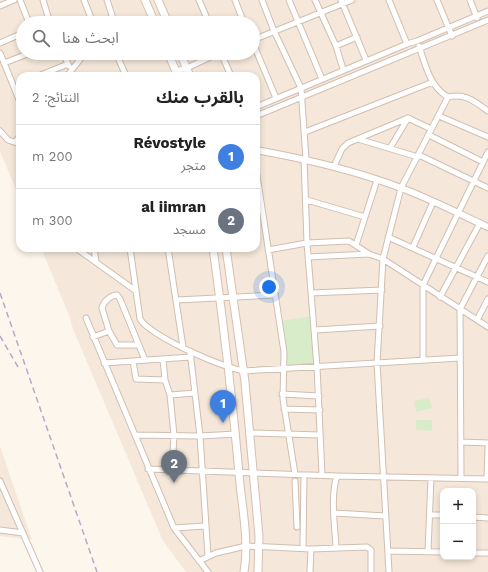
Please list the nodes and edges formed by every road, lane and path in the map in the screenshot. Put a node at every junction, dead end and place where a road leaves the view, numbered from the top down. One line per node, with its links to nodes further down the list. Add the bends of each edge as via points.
1 (14, 0): 18 (street)
2 (20, 0): 21 (street)
3 (43, 0): 22 (street)
4 (84, 0): 23 (street)
5 (107, 0): 24 (street)
6 (145, 0): 25 (main road)
7 (158, 0): 26 (main road)
8 (199, 0): 27 (street)
9 (235, 0): 28 (street)
10 (262, 0): 34 (street)
11 (289, 0): 31 (street)
12 (315, 0): 20 (street)
13 (352, 0): 17 (street)
14 (389, 0): 41 (street)
15 (437, 0): 33 (street)
16 (470, 0): 29 (street)
17 (342, 2): 20 (street); 38 (street)
18 (3, 3)
19 (488, 11): 29 (street)
20 (321, 12): 31 (street); 42 (street)
21 (26, 16)
22 (48, 16)
23 (90, 16)
24 (112, 16)
25 (152, 16)
26 (165, 16)
27 (206, 16)
28 (241, 16)
29 (476, 16): 32 (street); 33 (street)
30 (488, 20): 32 (street)
31 (298, 21): 34 (street); 66 (street)
32 (481, 23): 36 (street)
33 (448, 28): 36 (street); 39 (street)
34 (274, 31): 37 (street); 69 (street)
35 (16, 36): 40 (street)
36 (452, 36): 43 (street)
37 (260, 37)
38 (357, 37): 42 (street); 54 (street)
39 (417, 42): 41 (street); 43 (street)
40 (0, 43)
41 (407, 44): 54 (street)
42 (336, 46): 58 (street)
43 (420, 49): 67 (street); 71 (street)
44 (0, 53): 55 (street)
45 (16, 59): 55 (street)
46 (66, 60): 56 (street)
47 (79, 60): 59 (street)
48 (119, 60): 61 (street)
49 (171, 60): 62 (main road)
50 (183, 60): 57 (main road)
51 (205, 60): 57 (street)
52 (223, 60): 65 (street)
53 (260, 60): 73 (street)
54 (366, 60): 58 (street)
55 (4, 64): 68 (street)
56 (68, 64): 59 (street); 60 (street)
57 (187, 68): 63 (street); 64 (main road)
58 (343, 69): 66 (street)
59 (70, 71)
60 (48, 72)
61 (124, 72)
62 (177, 72)
63 (179, 72)
64 (188, 72)
65 (229, 72)
66 (322, 79): 69 (street)
67 (433, 82): 72 (street, via 438,90); 81 (street)
68 (14, 86): 70 (street)
69 (300, 88): 71 (street); 73 (street)
70 (16, 91)
71 (302, 97): 76 (street); 81 (street)
72 (448, 97): 75 (street, via 463,95); 77 (street)
73 (276, 98): 74 (street)
74 (260, 105)
75 (488, 111)
76 (260, 114)
77 (439, 116): 79 (street); 83 (street)
78 (408, 118): 79 (street); 84 (street); 86 (street)
79 (431, 129): 82 (street)
80 (0, 131): 85 (street, via 8,140)
81 (305, 132): 90 (street)
82 (429, 135): 89 (street); 91 (street)
83 (488, 137)
84 (358, 139): 86 (street); 92 (street, via 344,146)
85 (16, 142)
86 (390, 148): 89 (street)
87 (260, 151): 90 (street)
88 (488, 152): 91 (street)
89 (418, 156): 94 (street); 95 (street)
90 (305, 159): 92 (street); 98 (street)
91 (484, 162): 94 (street)
92 (334, 166): 93 (street)
93 (377, 180): 95 (street); 101 (street)
94 (474, 182): 96 (street); 100 (street)
95 (401, 188): 99 (street); 106 (street)
96 (488, 188)
97 (260, 199): 103 (street)
98 (306, 200): 101 (street); 107 (street)
99 (433, 202): 100 (street); 109 (street)
100 (458, 214): 104 (street); 120 (street)
101 (365, 217): 108 (street)
102 (260, 222): 103 (street)
103 (263, 222): 110 (street)
104 (480, 223): 105 (street); 123 (street)
105 (488, 227)
106 (388, 236): 109 (street); 121 (street)
107 (307, 243): 108 (street, via 349,241); 110 (street); 119 (street)
108 (356, 245): 117 (street)
109 (413, 247): 120 (street)
110 (268, 250): 130 (street)
111 (82, 252): 122 (street)
112 (95, 252): 122 (street)
113 (131, 252): 128 (street)
114 (169, 252): 135 (street)
115 (213, 252): 133 (main road)
116 (227, 252): 132 (main road)
117 (369, 254): 119 (street); 121 (street)
118 (488, 256): 124 (street)
119 (308, 257): 129 (street)
120 (437, 258): 123 (street); 126 (street)
121 (383, 259): 126 (street); 127 (street)
122 (96, 262): 128 (street)
123 (457, 267): 124 (street); 131 (street)
124 (477, 276): 125 (street); 136 (street)
125 (488, 282)
126 (423, 285): 131 (street); 153 (street)
127 (382, 290): 129 (street); 141 (street)
128 (136, 291): 138 (street)
129 (311, 293): 143 (street)
130 (275, 295): 132 (street); 159 (street, via 284,352)
131 (440, 296): 136 (street)
132 (233, 297): 133 (street); 160 (main road)
133 (220, 298): 135 (street); 157 (main road)
134 (488, 299): 140 (street)
135 (177, 300): 147 (street)
136 (460, 309): 140 (street); 150 (street)
137 (86, 318): 145 (street)
138 (140, 319): 139 (street); 147 (street, via 146,326)
139 (129, 320): 144 (street, via 118,296 113,295 102,308); 146 (street)
140 (477, 320): 142 (street)
141 (380, 326): 143 (street); 156 (street)
142 (488, 327)
143 (315, 330): 158 (street)
144 (109, 331): 145 (street); 146 (street, via 117,345)
145 (93, 336): 155 (street)
146 (139, 345): 151 (street)
147 (183, 347): 148 (street)
148 (190, 351): 149 (street); 157 (street)
149 (191, 357): 152 (street); 162 (street)
150 (460, 358): 153 (street); 175 (street)
151 (145, 360): 152 (street); 154 (street)
152 (163, 360): 161 (street)
153 (423, 360): 156 (street)
154 (133, 361): 155 (street); 161 (street, via 136,378)
155 (104, 363): 171 (street)
156 (378, 363): 158 (street); 187 (street)
157 (229, 367): 160 (street); 169 (main road)
158 (317, 367): 159 (street); 165 (street)
159 (284, 369): 160 (street); 163 (street)
160 (243, 371): 168 (main road)
161 (165, 380): 164 (street)
162 (195, 393): 164 (street); 174 (street)
163 (282, 394): 165 (street); 166 (street)
164 (170, 395): 172 (street)
165 (319, 396): 167 (street)
166 (284, 409): 167 (street); 170 (street)
167 (320, 410): 173 (street)
168 (250, 433): 170 (street); 182 (main road)
169 (236, 434): 174 (street); 181 (main road)
170 (289, 434): 173 (street); 183 (street)
171 (136, 435): 172 (street); 178 (street)
172 (174, 435): 174 (street); 179 (street)
173 (320, 435): 185 (street)
174 (200, 436): 180 (street)
175 (461, 442): 176 (street); 188 (street)
176 (488, 443)
177 (488, 447): 190 (street)
178 (148, 469): 179 (street); 203 (street)
179 (172, 470): 180 (street)
180 (201, 470): 181 (street); 201 (street)
181 (239, 471): 182 (street); 206 (main road)
182 (253, 472): 183 (street); 207 (main road)
183 (295, 474): 184 (street)
184 (304, 475): 185 (street); 194 (street)
185 (322, 475): 186 (street)
186 (337, 476): 187 (street); 195 (street)
187 (383, 477): 189 (street); 197 (street)
188 (461, 477): 189 (street); 190 (street)
189 (431, 478): 196 (street)
190 (487, 479)
191 (295, 481): 193 (street)
192 (0, 483): 205 (street)
193 (296, 502): 194 (street); 202 (street)
194 (304, 502): 208 (street)
195 (334, 513): 197 (street); 209 (street)
196 (430, 515): 198 (street); 212 (street)
197 (385, 516): 211 (street)
198 (440, 516)
199 (476, 517): 200 (street)
200 (488, 518)
201 (205, 526): 203 (street); 216 (street)
202 (297, 527)
203 (174, 528): 217 (street)
204 (0, 530): 205 (street)
205 (23, 533): 218 (street)
206 (246, 546): 207 (street); 216 (street); 220 (main road)
207 (259, 546): 208 (street); 221 (main road)
208 (303, 547): 210 (street)
209 (336, 547): 210 (street); 223 (street, via 370,548)
210 (311, 549): 222 (street)
211 (388, 551): 212 (street); 224 (street)
212 (428, 551): 213 (street)
213 (440, 552)
214 (476, 553): 215 (street)
215 (488, 553)
216 (208, 556): 217 (street)
217 (199, 561): 219 (street)
218 (40, 572)
219 (208, 572)
220 (244, 572)
221 (258, 572)
222 (310, 572)
223 (371, 572)
224 (389, 572)

